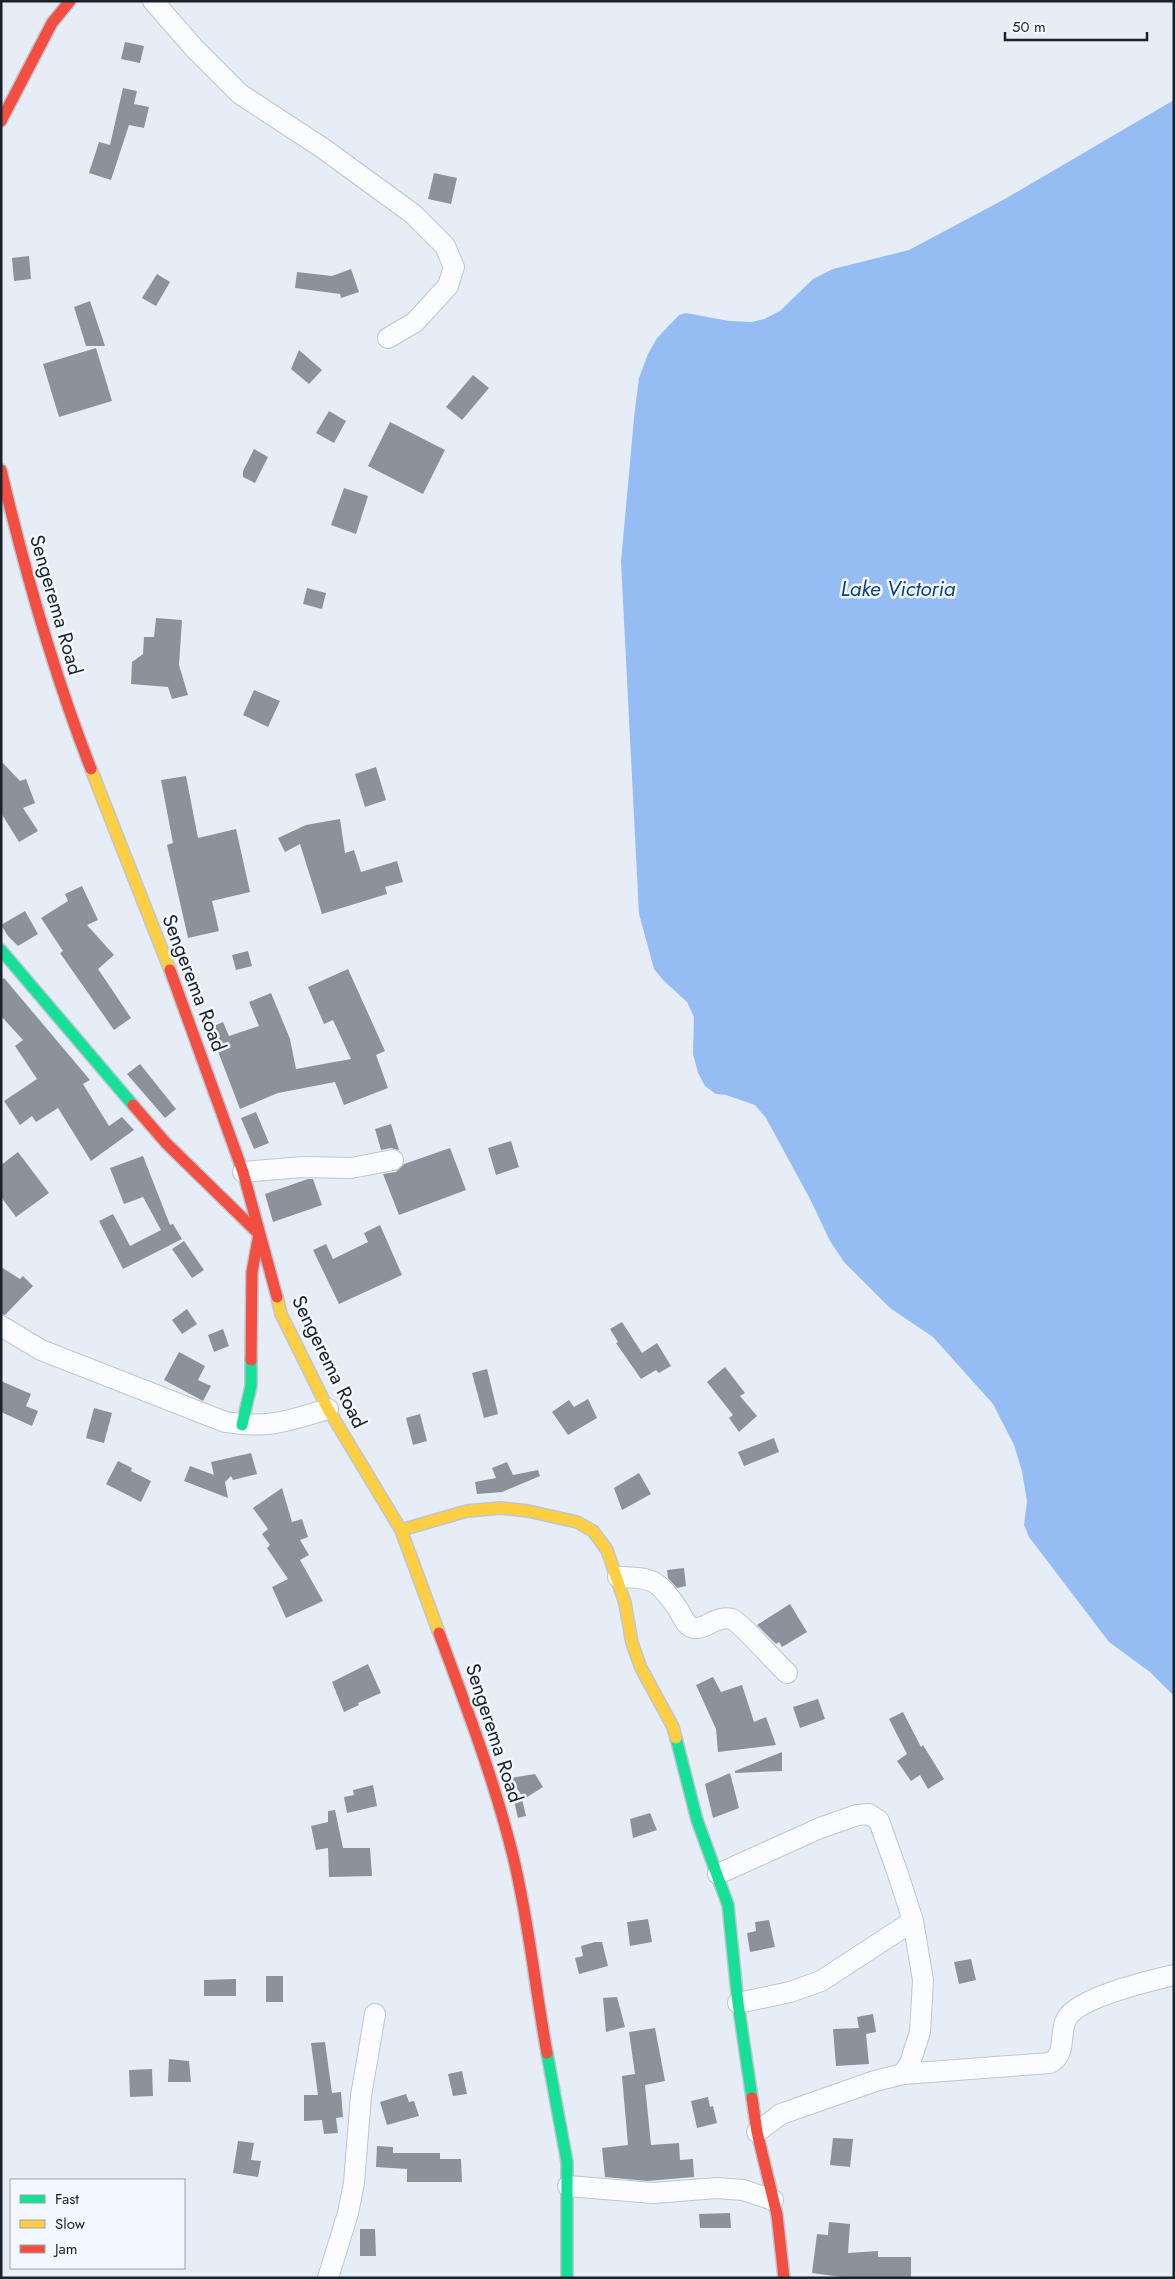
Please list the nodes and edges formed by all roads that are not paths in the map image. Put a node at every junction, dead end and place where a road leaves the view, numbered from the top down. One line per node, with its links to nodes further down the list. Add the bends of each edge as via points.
1 (70, 1): 3 (main road, via 52,23)
2 (153, 1): 4 (street, via 240,94 324,149 413,214 445,246 454,267 448,286 415,322)
3 (1, 121)
4 (388, 338)
5 (1, 470): 7 (main road, Sengerema Road)
6 (8, 553): 7 (main road)
7 (21, 556): 10 (main road, Sengerema Road, via 65,702 188,1017)
8 (1, 950): 11 (main road, via 166,1143)
9 (393, 1160): 10 (street, via 351,1168 303,1167)
10 (243, 1172): 11 (main road, Sengerema Road)
11 (259, 1234): 13 (main road, Sengerema Road, via 281,1314); 14 (main road, via 252,1272 250,1394)
12 (1, 1326): 14 (street, via 41,1350 225,1422)
13 (328, 1409): 14 (street, via 271,1425); 15 (main road, Sengerema Road)
14 (242, 1425)
15 (401, 1530): 16 (main road, via 467,1511 501,1508 560,1518 587,1526 601,1539); 25 (main road, Sengerema Road, via 491,1776 513,1856 567,2162)
16 (618, 1577): 17 (street, via 655,1581 689,1626 696,1629 712,1621 732,1620 742,1625); 18 (main road, via 635,1651 673,1726 697,1820)
17 (787, 1673)
18 (718, 1874): 19 (street, via 820,1828 869,1814 879,1821); 21 (main road, via 728,1905)
19 (913, 1921): 21 (street, via 822,1981 790,1992); 23 (street, via 923,1980 923,2004 920,2032)
20 (1174, 1975): 23 (street, via 1109,1993 1073,2012 1066,2020 1061,2052 1050,2063)
21 (738, 2003): 24 (main road)
22 (375, 2014): 27 (street, via 361,2096 354,2183 346,2222)
23 (903, 2074): 24 (street, via 781,2114)
24 (757, 2132): 26 (main road)
25 (568, 2186): 26 (street, via 653,2193 717,2188 743,2190); 28 (main road, Sengerema Road)
26 (773, 2200): 29 (main road)
27 (328, 2278)
28 (567, 2278)
29 (784, 2278)

